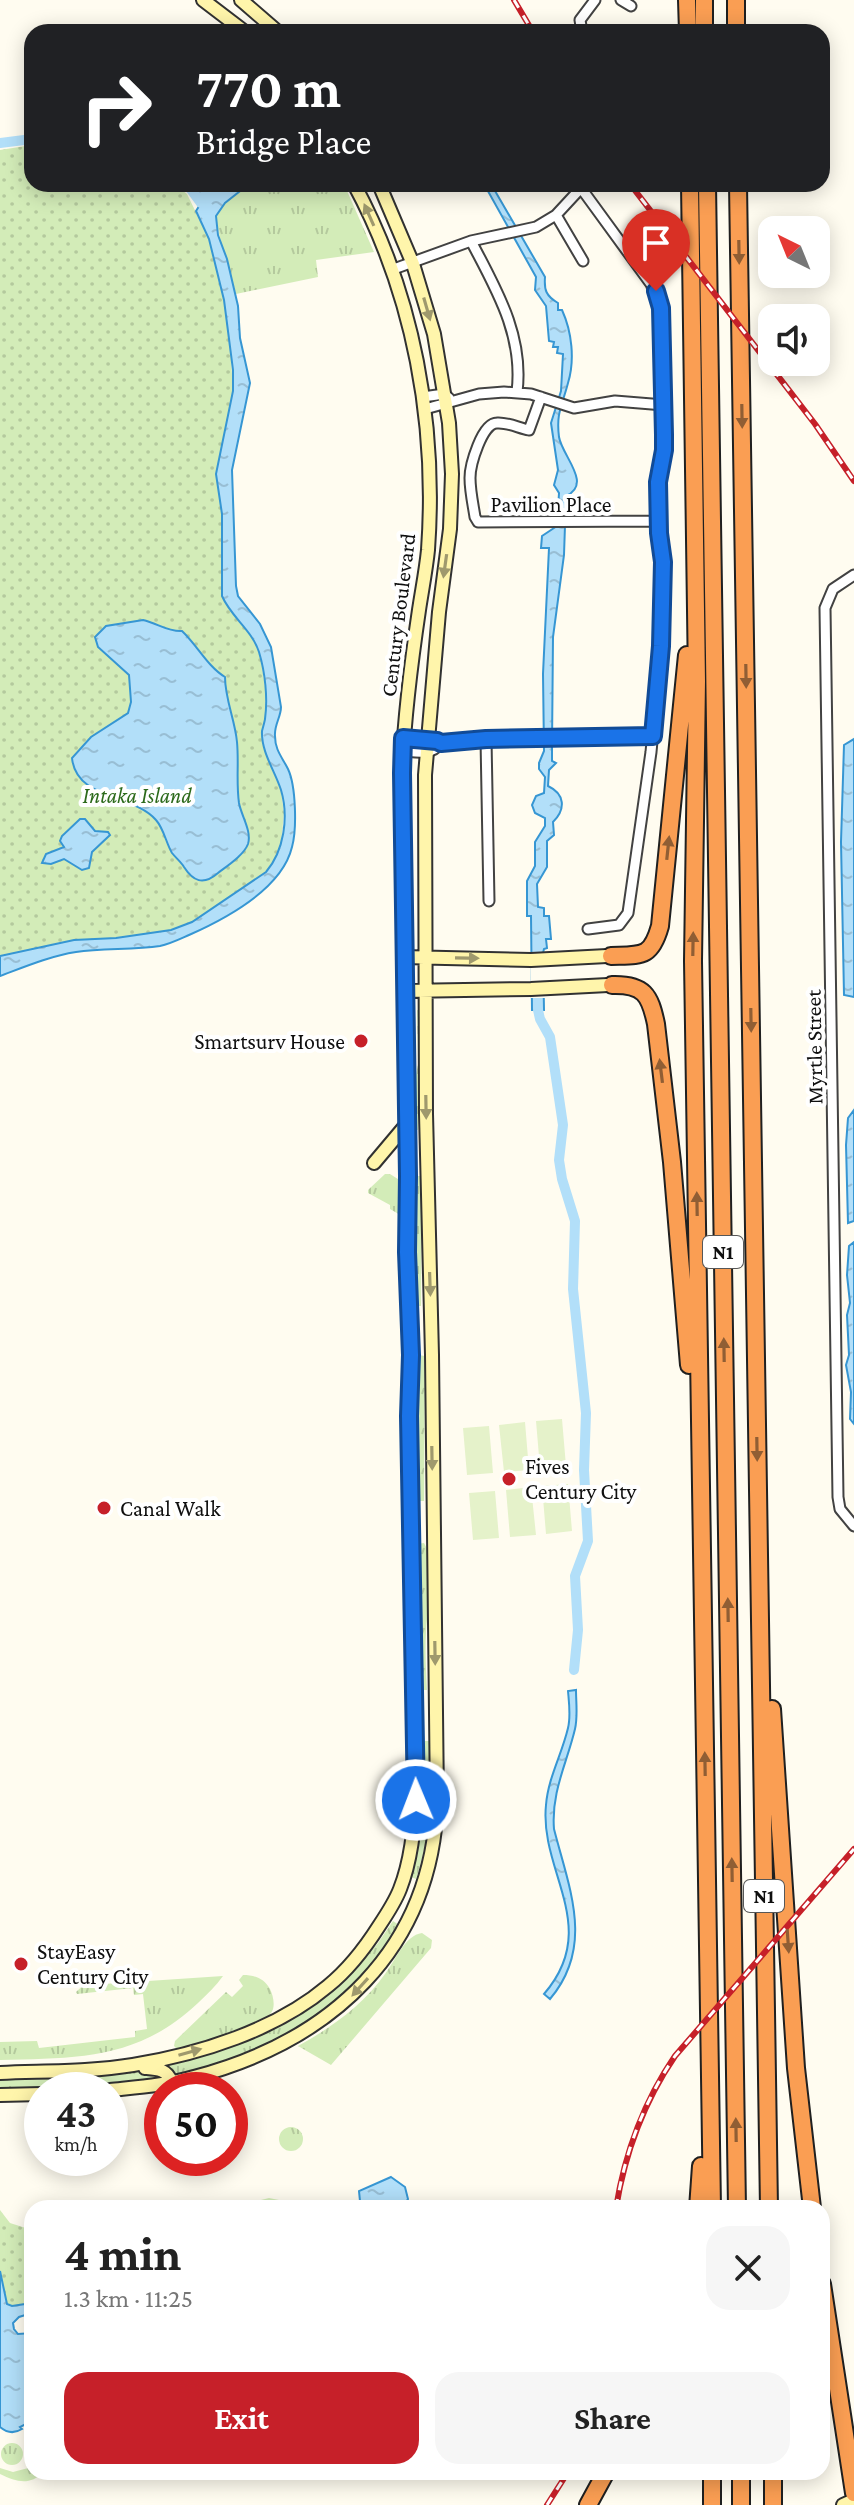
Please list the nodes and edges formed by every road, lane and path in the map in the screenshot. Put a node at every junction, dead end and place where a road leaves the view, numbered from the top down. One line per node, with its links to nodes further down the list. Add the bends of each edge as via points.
1 (203, 0): 9 (main road)
2 (241, 0): 10 (main road)
3 (595, 0): 11 (street)
4 (621, 0): 8 (street)
5 (687, 0): 12 (highway)
6 (704, 0): 13 (highway)
7 (736, 0): 14 (highway)
8 (631, 6)
9 (234, 24)
10 (269, 24)
11 (581, 24)
12 (688, 24)
13 (704, 24)
14 (736, 24)
15 (357, 192): 26 (main road, Century Boulevard, one-way to 15)
16 (382, 192): 25 (main road, Century Boulevard)
17 (577, 192): 22 (street)
18 (584, 192): 32 (street, via 659,299)
19 (690, 192): 27 (highway)
20 (707, 192): 61 (highway, N1, one-way to 20)
21 (738, 192): 51 (highway, N1, one-way to 51)
22 (556, 215): 23 (street, via 522,232); 24 (street)
23 (471, 241): 25 (street); 28 (street, via 511,323 519,362)
24 (583, 261)
25 (413, 264): 26 (street); 30 (main road, Century Boulevard, one-way to 30)
26 (391, 270): 31 (main road, Century Boulevard)
27 (691, 293): 41 (highway, one-way to 27, via 648,952 660,926 687,669); 50 (highway, one-way to 27)
28 (517, 392): 29 (street); 30 (street)
29 (541, 397): 32 (street, via 574,408 615,401); 33 (street, Pavilion Place, via 529,430 498,423 486,428 471,468 478,522)
30 (447, 399): 31 (street); 38 (main road, Century Boulevard, one-way to 38, via 450,529)
31 (424, 403): 37 (main road, Century Boulevard, via 430,497 427,552)
32 (664, 405): 33 (street)
33 (659, 521): 35 (street, via 661,646)
34 (854, 575): 49 (street, Myrtle Street, via 833,589 825,608 838,1497 840,1509)
35 (653, 736): 36 (street); 40 (street, via 628,913 619,925)
36 (486, 739): 38 (street, via 437,741); 39 (street)
37 (403, 745): 38 (street); 42 (main road, Century Boulevard)
38 (426, 747): 43 (main road, Century Boulevard)
39 (489, 901)
40 (588, 929)
41 (609, 956): 43 (main road, one-way to 41)
42 (403, 957): 43 (main road); 45 (main road, Century Boulevard)
43 (424, 957): 46 (main road, Century Boulevard)
44 (610, 985): 46 (main road); 50 (highway, one-way to 44, via 656,1024 644,993)
45 (404, 991): 46 (main road); 47 (main road, Century Boulevard)
46 (425, 991): 54 (main road, Century Boulevard, one-way to 54, via 437,1802 430,1861 406,1924 348,2001 275,2048)
47 (406, 1125): 48 (main road); 52 (main road, Century Boulevard, one-way to 47, via 220,2043 313,1998 359,1955 401,1888 416,1800)
48 (374, 1163)
49 (854, 1526)
50 (702, 1530): 56 (highway, one-way to 50)
51 (760, 1584): 62 (highway, N1); 63 (highway, one-way to 63, via 796,2068)
52 (106, 2069): 53 (main road); 55 (main road, Century Boulevard)
53 (166, 2072)
54 (211, 2072)
55 (0, 2073)
56 (709, 2077): 59 (highway, via 702,2104); 60 (highway)
57 (24, 2094): 58 (main road)
58 (0, 2095)
59 (698, 2200)
60 (712, 2200)
61 (737, 2200)
62 (769, 2200)
63 (811, 2200)
64 (830, 2336): 70 (highway)
65 (602, 2480): 72 (highway)
66 (610, 2480): 73 (highway)
67 (712, 2480): 74 (highway)
68 (741, 2480): 75 (highway)
69 (773, 2480): 76 (highway)
70 (854, 2493)
71 (854, 2500): 77 (main road)
72 (588, 2505)
73 (604, 2505)
74 (712, 2505)
75 (741, 2505)
76 (773, 2505)
77 (843, 2505)

